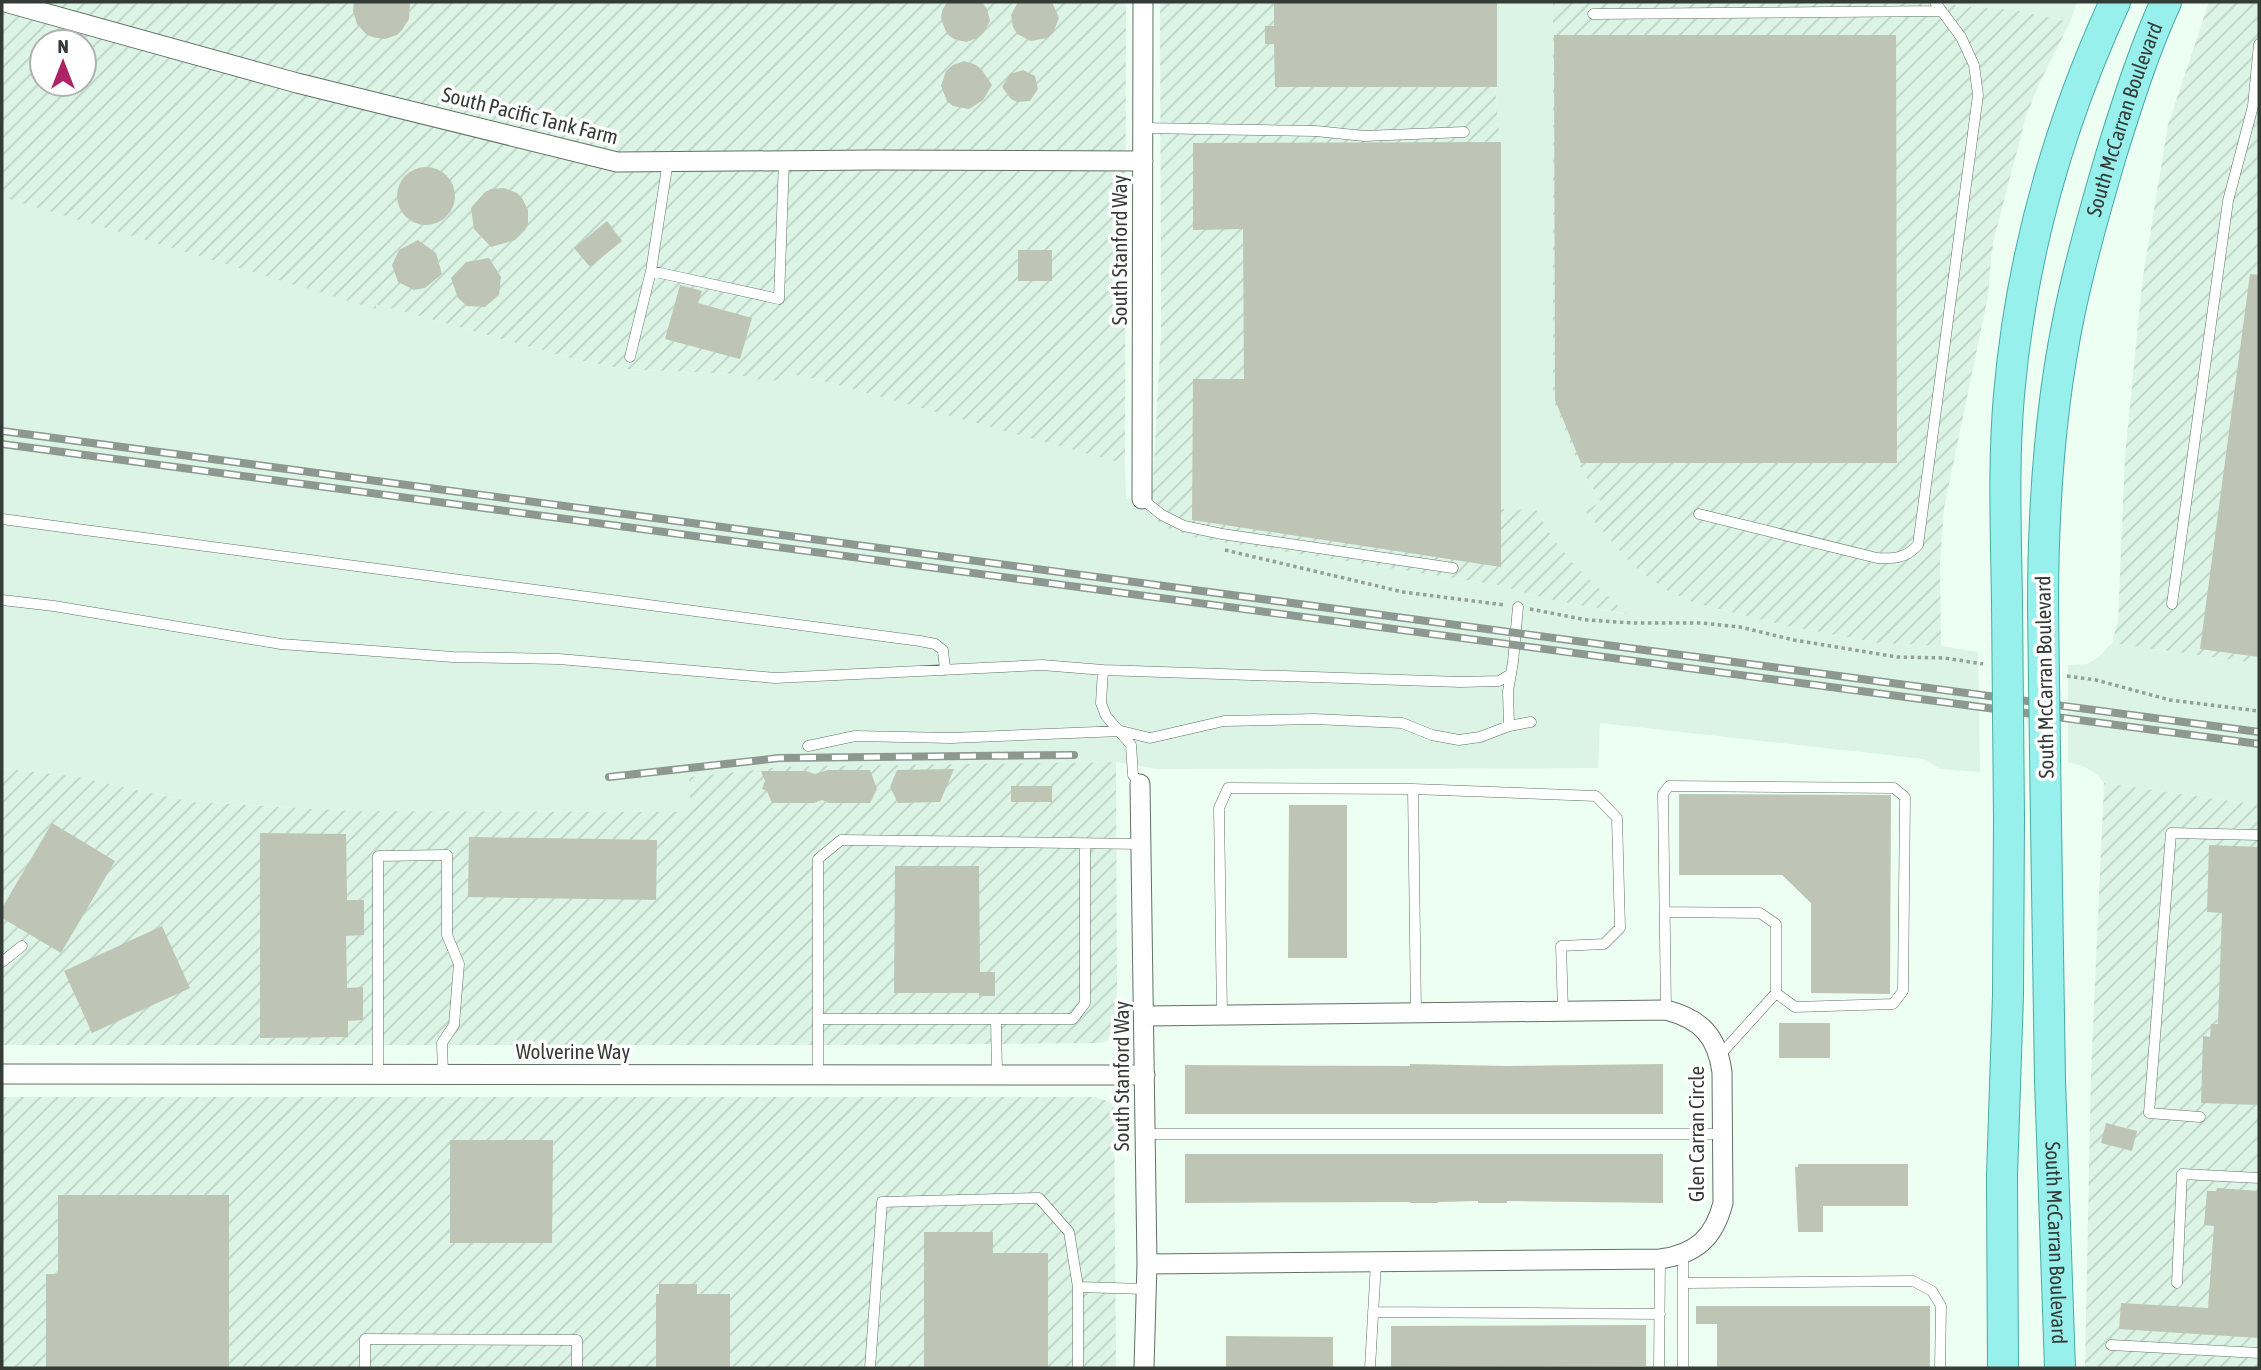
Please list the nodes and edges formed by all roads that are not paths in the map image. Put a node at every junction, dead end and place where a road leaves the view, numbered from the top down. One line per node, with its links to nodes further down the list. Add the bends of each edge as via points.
1 (5, 2): 12 (street, South Pacific Tank Farm, via 297,83 612,161)
2 (1143, 2): 9 (street, South Stanford Way)
3 (2115, 2): 78 (main road, South McCarran Boulevard, bridge, via 2053,162 2023,291 2009,397)
4 (2166, 2): 79 (main road, South McCarran Boulevard, bridge, via 2124,114 2082,258 2068,318 2047,479 2043,607 2046,823)
5 (1938, 6): 6 (lane); 17 (lane, via 1974,65 1978,95 1918,545 1896,559 1877,558)
6 (1593, 14)
7 (2259, 44): 8 (lane)
8 (2256, 106): 21 (lane, via 2228,201)
9 (1143, 128): 10 (lane, via 1364,136); 13 (street, South Stanford Way)
10 (1464, 132)
11 (784, 160): 12 (street, South Pacific Tank Farm); 13 (street, South Pacific Tank Farm); 14 (lane, via 779,299)
12 (668, 161): 14 (lane)
13 (1143, 161): 16 (street, South Stanford Way)
14 (651, 271): 15 (lane)
15 (630, 357)
16 (1142, 499): 19 (lane, via 1184,526)
17 (1699, 514)
18 (2, 519): 23 (lane, via 920,641 943,650)
19 (1453, 568)
20 (2, 600): 23 (lane, via 281,644 413,654 559,659 775,678)
21 (2172, 604)
22 (1518, 607): 25 (lane)
23 (945, 670): 24 (lane, via 1042,665)
24 (1103, 670): 25 (lane, via 1460,682 1499,681); 28 (lane, via 1101,703)
25 (1511, 674): 27 (lane)
26 (1531, 722): 27 (lane)
27 (1509, 726): 28 (lane, via 1460,740 1402,723 1314,719 1224,721 1150,738)
28 (1121, 731): 29 (lane, via 951,738 855,736); 30 (lane, via 1131,745 1133,775)
29 (808, 746)
30 (1140, 784): 34 (street, South Stanford Way)
31 (1413, 789): 40 (lane, via 1596,796 1617,818 1619,928 1604,944 1561,946); 41 (lane); 43 (lane, via 1228,788 1219,808)
32 (2259, 835): 53 (lane, via 2171,833 2149,1113)
33 (1085, 844): 34 (lane); 44 (lane, via 841,840 818,859); 45 (lane, via 1085,1003 1073,1019)
34 (1142, 844): 42 (street, South Stanford Way)
35 (1665, 912): 38 (lane, via 1760,913 1776,923); 38 (lane, via 1663,794 1669,786 1894,788 1905,797 1903,990 1892,1004 1794,1007); 39 (lane)
36 (22, 946): 37 (lane)
37 (2, 962)
38 (1776, 993): 46 (lane)
39 (1666, 1010): 40 (street, Glen Carran Circle); 46 (street, Glen Carran Circle, via 1701,1026)
40 (1563, 1011): 41 (street, Glen Carran Circle)
41 (1416, 1013): 43 (street, Glen Carran Circle)
42 (1145, 1016): 43 (street, Glen Carran Circle); 52 (street, South Stanford Way)
43 (1222, 1016)
44 (818, 1019): 45 (lane); 50 (lane)
45 (996, 1019): 51 (lane)
46 (1719, 1056): 55 (street, Glen Carran Circle)
47 (2, 1074): 48 (street, Wolverine Way)
48 (378, 1074): 49 (street, Wolverine Way); 49 (lane, via 378,856 447,855 447,935 459,964 454,1025 442,1043)
49 (443, 1074): 50 (street, Wolverine Way)
50 (818, 1075): 51 (street, Wolverine Way)
51 (997, 1075): 52 (street, Wolverine Way)
52 (1145, 1075): 54 (street, South Stanford Way)
53 (2200, 1117)
54 (1146, 1134): 55 (lane); 60 (street, South Stanford Way)
55 (1723, 1134): 57 (street, Glen Carran Circle, via 1723,1203 1718,1220 1708,1237)
56 (2259, 1178): 62 (lane, via 2182,1174)
57 (1684, 1253): 58 (street, Glen Carran Circle); 61 (lane)
58 (1660, 1259): 59 (street, Glen Carran Circle); 66 (lane)
59 (1376, 1262): 60 (street, Glen Carran Circle); 65 (lane)
60 (1147, 1264): 64 (street, South Stanford Way)
61 (1684, 1283): 76 (lane); 77 (lane, via 1913,1281 1932,1291 1941,1306)
62 (2177, 1283)
63 (1078, 1287): 64 (lane); 71 (lane, via 1069,1231 1039,1198 882,1202); 72 (lane)
64 (1146, 1290): 73 (street, South Stanford Way)
65 (1373, 1312): 66 (lane); 74 (lane)
66 (1660, 1314): 75 (lane)
67 (2111, 1345): 68 (lane)
68 (2259, 1353)
69 (365, 1368): 70 (lane, via 366,1339 577,1340)
70 (577, 1368)
71 (870, 1368)
72 (1078, 1368)
73 (1143, 1368)
74 (1370, 1368)
75 (1659, 1368)
76 (1683, 1368)
77 (1940, 1368)
78 (2003, 1368)
79 (2060, 1368)

